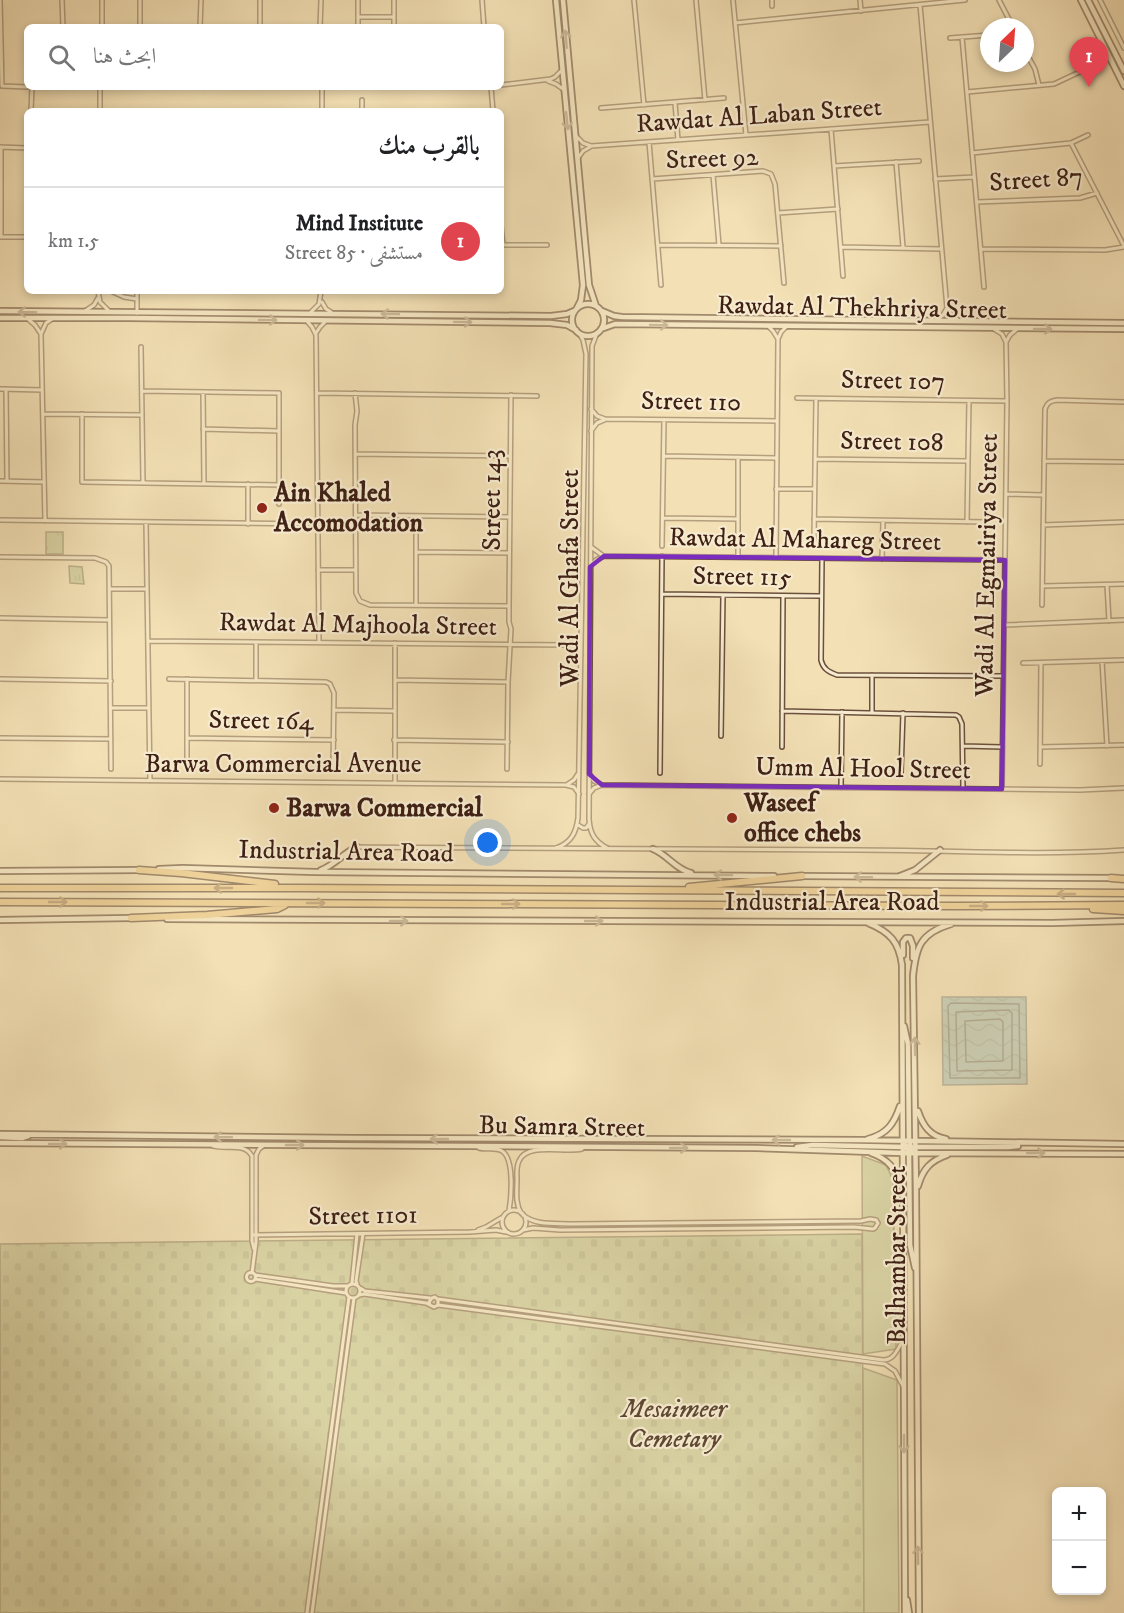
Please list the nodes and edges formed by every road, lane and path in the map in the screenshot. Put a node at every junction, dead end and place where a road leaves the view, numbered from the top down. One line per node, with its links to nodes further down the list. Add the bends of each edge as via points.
1 (0, 0): 49 (street)
2 (62, 0): 30 (street)
3 (102, 0): 31 (street)
4 (140, 0): 32 (street)
5 (201, 0): 33 (street)
6 (261, 0): 34 (street)
7 (321, 0): 35 (street)
8 (358, 0): 26 (street)
9 (394, 0): 27 (street)
10 (482, 0): 38 (street)
11 (556, 0): 45 (street)
12 (563, 0): 74 (street, one-way to 12)
13 (634, 0): 63 (street)
14 (696, 0): 61 (street)
15 (733, 0): 29 (street)
16 (772, 0): 24 (street)
17 (860, 0): 25 (street)
18 (965, 0): 23 (street)
19 (999, 0): 28 (street)
20 (1081, 0): 51 (street)
21 (1088, 0): 46 (street)
22 (1100, 0): 42 (street)
23 (920, 5): 25 (street); 70 (street)
24 (772, 6)
25 (861, 11): 29 (street)
26 (358, 17): 27 (street); 36 (street)
27 (394, 17): 37 (street)
28 (1008, 18)
29 (735, 22): 72 (street)
30 (63, 24)
31 (102, 24)
32 (140, 24)
33 (200, 24)
34 (260, 24)
35 (320, 24)
36 (358, 24)
37 (394, 24)
38 (484, 24)
39 (980, 36): 40 (street)
40 (962, 37): 41 (street); 58 (street)
41 (950, 38)
42 (1124, 48)
43 (1034, 67): 50 (street)
44 (1086, 69): 50 (street, via 1054,84)
45 (562, 70): 47 (street); 57 (street)
46 (1124, 71)
47 (546, 81): 48 (street); 57 (street)
48 (504, 85)
49 (1, 86): 52 (street)
50 (1039, 86): 58 (street)
51 (1124, 86)
52 (24, 87)
53 (33, 90): 64 (street)
54 (100, 90): 65 (street)
55 (322, 90): 66 (street)
56 (491, 90): 68 (street)
57 (564, 90): 119 (street, one-way to 119, via 583,285)
58 (967, 92): 81 (street)
59 (724, 98): 61 (street)
60 (362, 100): 67 (street)
61 (705, 100): 62 (street)
62 (675, 102): 63 (street); 75 (street)
63 (644, 105): 69 (street)
64 (32, 108)
65 (100, 108)
66 (322, 108)
67 (362, 108)
68 (493, 108)
69 (601, 108)
70 (930, 122): 71 (street, Rawdat Al Laban Street); 89 (street)
71 (831, 129): 72 (street, Rawdat Al Laban Street); 85 (street)
72 (747, 135): 75 (street, Rawdat Al Laban Street)
73 (1088, 135): 77 (street)
74 (576, 136): 78 (street); 82 (street)
75 (678, 140): 76 (street, Rawdat Al Laban Street)
76 (649, 142): 78 (street, Rawdat Al Laban Street); 88 (street, Street 92)
77 (1071, 143): 81 (street); 90 (street)
78 (591, 146): 82 (street)
79 (0, 147): 80 (street); 94 (street)
80 (24, 148)
81 (972, 153): 87 (street)
82 (578, 158): 117 (street, via 589,285)
83 (919, 161): 84 (street)
84 (896, 162): 85 (street); 103 (street)
85 (834, 166): 92 (street)
86 (712, 175): 88 (street, Street 92); 93 (street, Street 92, via 763,171 771,174 776,184); 99 (street)
87 (974, 177): 89 (street); 91 (street)
88 (652, 179): 98 (street, Street 92)
89 (935, 179): 104 (street)
90 (1097, 193): 91 (street, Street 87, via 1080,198); 101 (street)
91 (977, 202): 105 (street)
92 (838, 209): 93 (street); 102 (street)
93 (778, 213): 100 (street, Street 92)
94 (0, 237): 95 (street)
95 (24, 237)
96 (504, 245): 97 (street)
97 (547, 245)
98 (658, 245): 99 (street); 108 (street, Street 92)
99 (719, 245): 100 (street)
100 (781, 246): 107 (street, Street 92)
101 (1124, 247): 105 (street)
102 (841, 248): 103 (street); 106 (street)
103 (903, 248): 104 (street)
104 (942, 249): 118 (street)
105 (981, 249): 109 (street)
106 (843, 276)
107 (784, 283)
108 (661, 285)
109 (984, 287)
110 (98, 294): 114 (street)
111 (118, 294): 115 (street)
112 (137, 294): 115 (street)
113 (321, 294): 116 (street)
114 (98, 298): 122 (street); 123 (street)
115 (137, 299): 124 (street)
116 (321, 300): 125 (street); 126 (street)
117 (596, 306): 119 (street, via 586,303); 121 (street)
118 (947, 308): 132 (street); 133 (street)
119 (575, 309): 126 (street, one-way to 126, via 551,316); 141 (street, via 572,321)
120 (0, 311): 122 (street, one-way to 120)
121 (602, 311): 132 (street, Rawdat Al Thekhriya Street, via 622,317); 140 (street, via 604,320)
122 (82, 312): 123 (street)
123 (111, 313): 124 (street)
124 (137, 313): 125 (street)
125 (311, 313): 126 (street)
126 (334, 314)
127 (0, 318): 128 (street)
128 (27, 318): 129 (street); 142 (street)
129 (52, 319): 130 (street, one-way to 130); 142 (street)
130 (306, 320): 131 (street); 143 (street)
131 (326, 320): 141 (street, one-way to 141, via 550,323 567,325); 143 (street)
132 (936, 320): 133 (street, Rawdat Al Thekhriya Street)
133 (960, 321): 134 (street, Rawdat Al Thekhriya Street)
134 (1124, 323)
135 (767, 326): 136 (street, Rawdat Al Thekhriya Street); 140 (street, Rawdat Al Thekhriya Street, one-way to 135, via 615,324); 144 (street)
136 (787, 326): 137 (street, Rawdat Al Thekhriya Street); 144 (street)
137 (994, 328): 138 (street, Rawdat Al Thekhriya Street); 145 (street)
138 (1017, 329): 139 (street, Rawdat Al Thekhriya Street, one-way to 139); 145 (street)
139 (1124, 329)
140 (599, 331): 141 (street, via 588,336); 161 (street, Wadi Al Ghafa Street, via 592,346)
141 (578, 332): 241 (street, Wadi Al Ghafa Street, via 585,347)
142 (41, 334): 149 (street)
143 (316, 335): 152 (street)
144 (778, 339): 167 (street)
145 (1006, 342): 159 (street, Wadi Al Egmairiya Street)
146 (141, 347): 150 (street)
147 (0, 389): 148 (street)
148 (6, 389): 149 (street); 181 (street)
149 (42, 390): 162 (street)
150 (142, 391): 151 (street); 164 (street)
151 (202, 392): 168 (street); 169 (street, via 279,393)
152 (317, 393): 153 (street); 206 (street)
153 (355, 393): 154 (street); 171 (street)
154 (511, 395): 155 (street); 172 (street, Street 143)
155 (537, 396)
156 (797, 398): 157 (street, Street 107)
157 (816, 399): 158 (street, Street 107); 176 (street, Street 107)
158 (969, 400): 159 (street, Street 107); 177 (street, Street 107)
159 (1007, 401): 189 (street, Wadi Al Egmairiya Street)
160 (1124, 402): 178 (street, via 1048,403)
161 (591, 409): 165 (street, Street 110); 170 (street, Wadi Al Ghafa Street)
162 (43, 414): 163 (street); 182 (street)
163 (82, 414): 164 (street); 183 (street, via 82,482)
164 (142, 415): 183 (street)
165 (605, 419): 166 (street, Street 110); 170 (street, Street 110)
166 (664, 420): 167 (street, Street 110); 173 (street)
167 (777, 421): 175 (street)
168 (203, 429): 169 (street); 184 (street)
169 (279, 430): 186 (street)
170 (591, 431): 209 (street, Wadi Al Ghafa Street)
171 (356, 454): 172 (street); 192 (street)
172 (510, 456): 194 (street, Street 143)
173 (664, 456): 174 (street); 195 (street)
174 (738, 458): 175 (street); 196 (street)
175 (777, 458): 187 (street)
176 (815, 459): 177 (street, Street 108); 188 (street, Street 107)
177 (968, 460): 202 (street, Street 107)
178 (1044, 461): 179 (street); 190 (street)
179 (1124, 462)
180 (0, 481): 181 (street)
181 (7, 481): 182 (street)
182 (44, 482): 199 (street)
183 (143, 483): 184 (street)
184 (204, 484): 185 (street)
185 (248, 484): 186 (street); 205 (street)
186 (279, 485): 191 (street)
187 (777, 489): 188 (street); 217 (street)
188 (814, 489): 197 (street, Street 107)
189 (1006, 494): 190 (street); 220 (street, Wadi Al Egmairiya Street)
190 (1044, 495): 207 (street)
191 (279, 504)
192 (356, 515): 193 (street); 223 (street)
193 (416, 516): 194 (street); 211 (street)
194 (510, 517): 212 (street, Street 143)
195 (663, 518): 196 (street); 210 (street)
196 (738, 519): 216 (street)
197 (814, 519): 200 (street); 208 (street, Street 107)
198 (0, 520): 199 (street)
199 (45, 520): 201 (street)
200 (883, 521): 202 (street); 219 (street)
201 (146, 522): 205 (street); 228 (street)
202 (967, 522): 203 (street)
203 (986, 522)
204 (1124, 522): 207 (street)
205 (248, 524): 206 (street)
206 (317, 524): 222 (street)
207 (1044, 525): 226 (street)
208 (814, 538)
209 (590, 546): 213 (street); 221 (street, Wadi Al Ghafa Street)
210 (662, 546)
211 (416, 552): 212 (street); 233 (street)
212 (509, 553): 235 (street, Street 143)
213 (604, 556): 214 (street, Rawdat Al Mahareg Street); 221 (street)
214 (662, 556): 216 (street, Rawdat Al Mahareg Street); 229 (street)
215 (0, 557): 227 (street, via 101,559 109,566)
216 (738, 557): 217 (street, Rawdat Al Mahareg Street)
217 (776, 557): 218 (street, Rawdat Al Mahareg Street)
218 (822, 558): 219 (street, Rawdat Al Mahareg Street); 232 (street)
219 (882, 559): 220 (street, Rawdat Al Mahareg Street)
220 (1005, 560): 240 (street, Wadi Al Egmairiya Street)
221 (590, 567): 291 (street, Wadi Al Ghafa Street)
222 (318, 570): 223 (street); 244 (street)
223 (356, 570): 233 (street, via 360,602)
224 (1124, 584): 225 (street)
225 (1107, 585): 226 (street); 239 (street)
226 (1043, 586): 234 (street)
227 (110, 589): 228 (street); 237 (street)
228 (147, 589): 242 (street)
229 (662, 594): 230 (street, Street 115); 289 (street)
230 (723, 595): 231 (street, Street 115); 270 (street)
231 (783, 596): 232 (street, Street 115); 266 (street)
232 (821, 596): 253 (street, via 824,668 837,675)
233 (416, 605): 235 (street)
234 (1042, 605)
235 (509, 606): 246 (street, Street 143)
236 (0, 618): 237 (street)
237 (110, 620): 260 (street)
238 (1124, 620): 239 (street)
239 (1109, 621): 240 (street)
240 (1004, 625): 254 (street, Wadi Al Egmairiya Street)
241 (582, 634): 247 (street); 248 (street, Wadi Al Ghafa Street)
242 (148, 641): 243 (street, Rawdat Al Majhoola Street); 263 (street)
243 (256, 642): 244 (street, Rawdat Al Majhoola Street); 258 (street)
244 (319, 642): 245 (street, Rawdat Al Majhoola Street)
245 (395, 643): 246 (street, Rawdat Al Majhoola Street); 259 (street)
246 (510, 645): 247 (street, Rawdat Al Majhoola Street); 261 (street, Street 143)
247 (568, 645): 248 (street)
248 (581, 656): 288 (street, Wadi Al Ghafa Street)
249 (1124, 660): 250 (street)
250 (1102, 661): 252 (street); 279 (street)
251 (1023, 663): 252 (street)
252 (1041, 663): 282 (street)
253 (872, 675): 254 (street); 268 (street)
254 (1003, 676): 281 (street, Wadi Al Egmairiya Street)
255 (0, 679): 260 (street)
256 (169, 679): 257 (street)
257 (187, 679): 258 (street); 272 (street)
258 (256, 679): 264 (street, via 326,682 333,688)
259 (394, 680): 261 (street); 265 (street)
260 (111, 681): 262 (street)
261 (508, 682): 276 (street, Street 143)
262 (111, 708): 263 (street); 273 (street)
263 (149, 708): 293 (street)
264 (334, 710): 265 (street); 274 (street)
265 (394, 711): 275 (street)
266 (782, 711): 267 (street); 280 (street)
267 (842, 712): 268 (street); 297 (street)
268 (872, 712): 269 (street)
269 (903, 713): 278 (street, via 956,715 962,724); 290 (street)
270 (721, 736)
271 (0, 738): 273 (street)
272 (187, 738): 274 (street, Street 164); 287 (street)
273 (111, 739): 286 (street)
274 (334, 740): 284 (street)
275 (394, 740): 276 (street); 294 (street)
276 (508, 742): 285 (street, Street 143)
277 (1124, 745): 279 (street)
278 (963, 746): 281 (street); 298 (street)
279 (1107, 746): 282 (street)
280 (782, 747)
281 (1002, 747): 300 (street, Wadi Al Egmairiya Street)
282 (1041, 747): 283 (street)
283 (1040, 764)
284 (333, 769)
285 (507, 769)
286 (111, 770)
287 (187, 770)
288 (579, 773): 295 (street); 301 (street, Wadi Al Ghafa Street)
289 (660, 773)
290 (901, 773)
291 (589, 774): 296 (street); 302 (street, Wadi Al Ghafa Street)
292 (0, 779): 293 (street, Barwa Commercial Avenue)
293 (150, 781): 294 (street, Barwa Commercial Avenue)
294 (395, 783): 295 (street, Barwa Commercial Avenue)
295 (566, 785): 301 (street)
296 (602, 785): 297 (street, Umm Al Hool Street); 302 (street)
297 (841, 788): 298 (street, Umm Al Hool Street)
298 (963, 788): 300 (street, Umm Al Hool Street)
299 (1124, 788): 300 (street, Umm Al Hool Street)
300 (1002, 789)
301 (579, 794): 303 (street, Wadi Al Ghafa Street)
302 (589, 794): 304 (street, Wadi Al Ghafa Street)
303 (578, 823): 304 (street, via 583,828); 308 (street, via 567,843)
304 (589, 824): 306 (street, via 596,841)
305 (357, 847): 308 (street, Industrial Area Road); 313 (street)
306 (612, 849): 307 (street, Industrial Area Road); 308 (street, Industrial Area Road)
307 (653, 849): 309 (street, Industrial Area Road); 314 (street, via 679,869)
308 (551, 850)
309 (940, 850): 310 (street, Industrial Area Road); 316 (street, via 915,870)
310 (1124, 850)
311 (139, 870): 312 (street, Industrial Area Road); 313 (street, Industrial Area Road); 320 (highway)
312 (0, 871)
313 (315, 872): 314 (street, Industrial Area Road)
314 (699, 875): 315 (street, Industrial Area Road, one-way to 314)
315 (802, 876): 316 (street, Industrial Area Road, one-way to 315); 321 (highway)
316 (896, 878): 317 (street, Industrial Area Road)
317 (1111, 878): 318 (highway)
318 (1124, 878)
319 (0, 888): 320 (highway, Industrial Area Road, one-way to 319)
320 (302, 888): 321 (highway, Industrial Area Road)
321 (669, 891): 322 (highway, Industrial Area Road, one-way to 321)
322 (1124, 893)
323 (0, 902): 324 (highway, Industrial Area Road, one-way to 324)
324 (290, 903): 326 (highway, Industrial Area Road, one-way to 326); 328 (highway, via 277,909)
325 (1124, 905): 326 (highway, Industrial Area Road)
326 (1054, 906): 327 (highway)
327 (1124, 911)
328 (131, 918): 329 (street, Industrial Area Road); 330 (street, Industrial Area Road, one-way to 330)
329 (0, 920)
330 (863, 921): 332 (street, Industrial Area Road); 333 (street, Balhambar Street, via 891,937)
331 (1124, 921): 332 (street, Industrial Area Road)
332 (958, 922): 334 (street, Balhambar Street, via 934,930 925,938 916,953)
333 (902, 965): 334 (street, via 903,942 910,938); 335 (street, Balhambar Street)
334 (913, 976): 337 (street, Balhambar Street, one-way to 334)
335 (901, 1015): 336 (street, Balhambar Street); 347 (street, via 908,1044)
336 (902, 1101): 339 (street, via 889,1129); 347 (street, Balhambar Street)
337 (916, 1104): 340 (street, via 931,1133); 347 (street, Balhambar Street)
338 (0, 1134): 339 (street, Bu Samra Street, one-way to 338)
339 (861, 1140): 347 (street, Bu Samra Street)
340 (961, 1142): 342 (street, Bu Samra Street); 347 (street, Bu Samra Street)
341 (0, 1143): 343 (street, Bu Samra Street, one-way to 343)
342 (1032, 1143): 344 (street, Bu Samra Street); 347 (street, via 1008,1147)
343 (208, 1144): 345 (street, Bu Samra Street); 363 (street, via 247,1149 252,1156)
344 (1124, 1144)
345 (266, 1145): 346 (street, Bu Samra Street, one-way to 346); 363 (street, via 256,1155)
346 (475, 1146): 348 (street, Bu Samra Street); 355 (street, via 503,1151 507,1157)
347 (909, 1147): 349 (street, via 813,1145); 350 (street, Bu Samra Street); 351 (street, Bu Samra Street); 353 (street, Balhambar Street); 354 (street, Balhambar Street); 365 (street, via 910,1245)
348 (586, 1148): 349 (street, Bu Samra Street, one-way to 349); 356 (street, via 524,1153 517,1164 516,1198)
349 (782, 1149): 350 (street, Bu Samra Street)
350 (866, 1152): 353 (street, via 890,1164)
351 (956, 1153): 352 (street, Bu Samra Street, one-way to 352); 354 (street, via 930,1164)
352 (1124, 1154)
353 (902, 1189): 377 (street, Balhambar Street)
354 (916, 1191): 365 (street, Balhambar Street)
355 (509, 1211): 356 (street); 357 (street)
356 (522, 1214): 358 (street); 358 (street, via 538,1222 572,1224 870,1219 878,1223 873,1229)
357 (503, 1217): 359 (street, Street 1101); 360 (street)
358 (524, 1230): 360 (street, via 517,1234)
359 (470, 1232): 360 (street, Street 1101); 362 (street, Street 1101)
360 (506, 1232)
361 (357, 1234): 362 (street, Street 1101); 363 (street, Street 1101); 366 (street)
362 (363, 1234): 368 (street)
363 (254, 1235): 364 (street)
364 (254, 1276): 367 (street); 369 (street)
365 (917, 1280): 382 (street, Balhambar Street, one-way to 365)
366 (352, 1283): 367 (street); 368 (street)
367 (347, 1286): 369 (street)
368 (358, 1286): 370 (street); 373 (street, via 365,1291)
369 (346, 1293): 371 (street)
370 (359, 1295): 372 (street); 375 (street)
371 (349, 1297): 372 (street); 379 (street)
372 (354, 1298): 380 (street)
373 (432, 1298): 374 (street); 375 (street)
374 (438, 1299): 376 (street); 377 (street, via 883,1360 893,1356)
375 (430, 1305): 376 (street)
376 (438, 1305): 378 (street, via 885,1364)
377 (903, 1341): 378 (street, Balhambar Street)
378 (903, 1386): 381 (street, Balhambar Street, one-way to 381)
379 (307, 1613)
380 (312, 1613)
381 (907, 1613)
382 (919, 1613)

